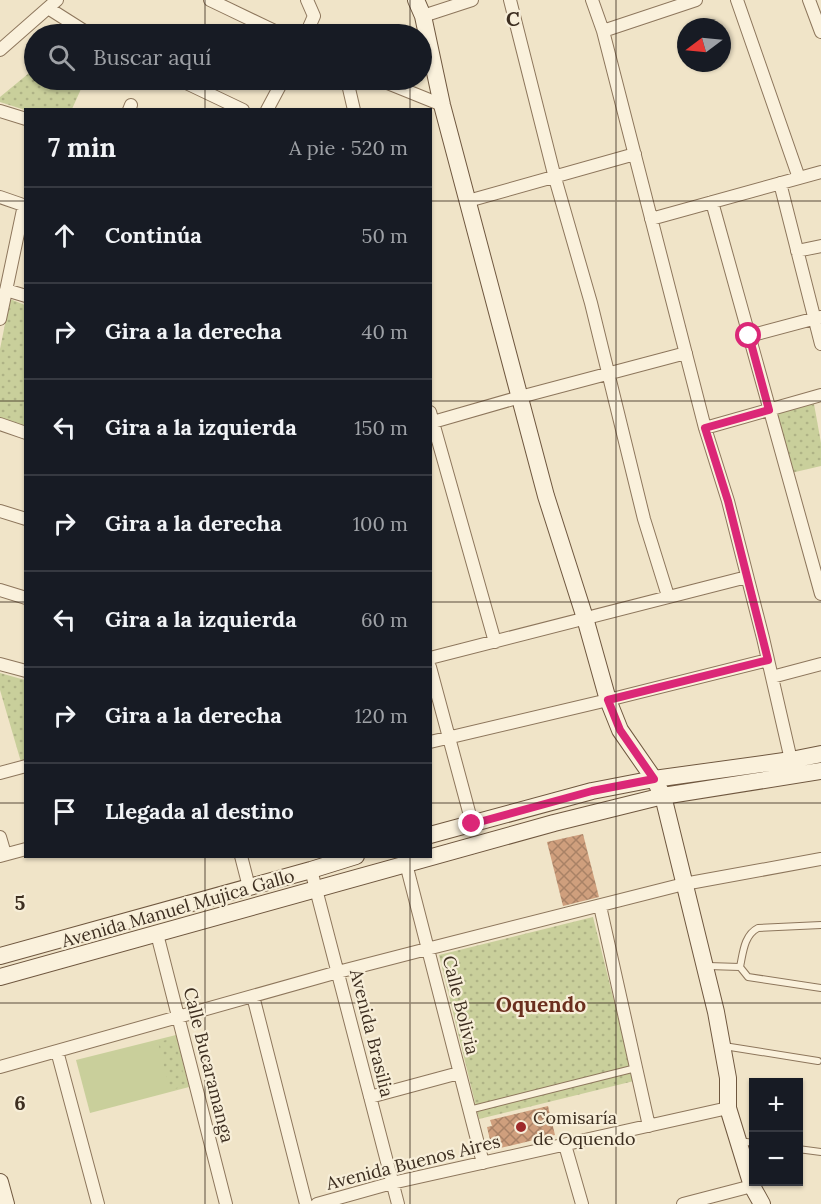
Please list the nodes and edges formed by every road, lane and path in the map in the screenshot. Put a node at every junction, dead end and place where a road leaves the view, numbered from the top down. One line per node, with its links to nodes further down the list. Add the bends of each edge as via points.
1 (210, 0): 14 (street)
2 (307, 0): 15 (street, via 314,16)
3 (416, 0): 11 (street)
4 (472, 0): 11 (street)
5 (510, 0): 34 (street)
6 (592, 0): 18 (street)
7 (696, 0): 18 (street)
8 (737, 0): 35 (street)
9 (809, 0): 19 (street)
10 (53, 4): 12 (street); 13 (street)
11 (423, 16): 16 (street)
12 (30, 24)
13 (77, 24)
14 (260, 24)
15 (310, 24)
16 (425, 24)
17 (24, 29): 20 (street)
18 (603, 31): 32 (street)
19 (821, 32)
20 (0, 50)
21 (432, 58): 26 (street)
22 (201, 90): 27 (street)
23 (278, 90): 28 (street)
24 (350, 90): 29 (street)
25 (405, 90): 26 (street)
26 (442, 105): 38 (street)
27 (239, 108)
28 (268, 108)
29 (354, 108)
30 (0, 111): 31 (street)
31 (24, 118)
32 (634, 154): 34 (street); 42 (street)
33 (821, 172): 35 (street)
34 (555, 177): 38 (street); 52 (street)
35 (799, 177): 36 (street)
36 (780, 183): 39 (street); 44 (street)
37 (0, 197): 40 (street)
38 (468, 201): 54 (street)
39 (712, 202): 42 (street); 49 (street)
40 (24, 206)
41 (24, 210): 45 (street)
42 (651, 219): 51 (street)
43 (821, 246): 44 (street)
44 (797, 252): 47 (street)
45 (6, 290): 46 (street); 48 (street)
46 (24, 295)
47 (818, 317): 49 (street); 50 (street)
48 (0, 319)
49 (749, 336): 55 (street)
50 (821, 344)
51 (686, 353): 52 (street); 58 (street)
52 (608, 374): 54 (street); 67 (street, via 644,519)
53 (821, 395): 55 (street)
54 (520, 396): 56 (street); 69 (street, via 546,496)
55 (769, 410): 58 (street); 62 (street)
56 (432, 417): 70 (street)
57 (0, 424): 59 (street)
58 (705, 428): 64 (street)
59 (24, 432)
60 (0, 511): 61 (street)
61 (24, 518)
62 (806, 541): 63 (street); 66 (street)
63 (821, 542)
64 (747, 577): 67 (street); 72 (street)
65 (0, 590): 68 (street)
66 (821, 594)
67 (669, 596): 69 (street)
68 (24, 597)
69 (585, 618): 70 (street); 78 (street)
70 (495, 642): 71 (street)
71 (432, 658)
72 (768, 660): 77 (street); 78 (street)
73 (0, 664): 75 (street)
74 (821, 664): 77 (street)
75 (24, 671)
76 (432, 674): 79 (street)
77 (772, 677): 83 (street)
78 (608, 700): 79 (street); 86 (street, via 620,730)
79 (449, 737): 80 (street); 88 (street)
80 (432, 741)
81 (821, 754): 83 (street, Avenida Manuel Mujica Gallo)
82 (24, 767): 85 (street)
83 (792, 768): 84 (street, Avenida Manuel Mujica Gallo); 86 (street, Avenida Manuel Mujica Gallo); 87 (street, Avenida Manuel Mujica Gallo)
84 (821, 771)
85 (0, 773)
86 (654, 779): 87 (street); 88 (street, Avenida Manuel Mujica Gallo, via 592,791)
87 (663, 796): 92 (street, Avenida Manuel Mujica Gallo); 100 (street)
88 (472, 824): 89 (street, Avenida Manuel Mujica Gallo)
89 (432, 834)
90 (0, 837): 93 (street)
91 (24, 850): 93 (street)
92 (432, 853)
93 (3, 855)
94 (242, 858): 101 (street)
95 (344, 858): 98 (street, Avenida Manuel Mujica Gallo)
96 (405, 860): 102 (street, Avenida Manuel Mujica Gallo); 106 (street, Calle Bolivia)
97 (821, 860): 100 (street)
98 (327, 861): 99 (street, Avenida Manuel Mujica Gallo)
99 (311, 870): 101 (street, Avenida Manuel Mujica Gallo); 102 (street, Avenida Brasilia)
100 (684, 884): 103 (street); 108 (street)
101 (249, 887): 107 (street, Avenida Manuel Mujica Gallo)
102 (316, 889): 105 (street, Avenida Manuel Mujica Gallo); 110 (street, Avenida Brasilia)
103 (600, 906): 106 (street); 119 (street)
104 (821, 925): 109 (lane, via 758,928 747,938)
105 (157, 934): 111 (street, Avenida Manuel Mujica Gallo); 114 (street, Calle Bucaramanga)
106 (428, 949): 110 (street); 120 (street, Calle Bolivia)
107 (0, 956)
108 (704, 966): 109 (lane); 115 (street)
109 (740, 967): 112 (lane, via 748,978)
110 (338, 972): 113 (street); 121 (street, Avenida Brasilia)
111 (0, 977)
112 (821, 988)
113 (253, 996): 114 (street); 137 (street)
114 (178, 1017): 116 (street); 136 (street, Calle Bucaramanga)
115 (722, 1046): 117 (lane); 122 (street)
116 (57, 1051): 118 (street); 135 (street)
117 (818, 1061)
118 (0, 1067)
119 (636, 1068): 123 (lane); 124 (street)
120 (459, 1073): 121 (street); 123 (street, Calle Bolivia)
121 (370, 1097): 132 (street, Avenida Brasilia)
122 (728, 1108): 124 (street, Avenida Buenos Aires); 125 (street)
123 (469, 1110): 129 (street, Calle Bolivia)
124 (649, 1125): 126 (street, Avenida Buenos Aires)
125 (746, 1142): 130 (street)
126 (565, 1144): 129 (street, Avenida Buenos Aires); 140 (street)
127 (803, 1150): 128 (lane)
128 (821, 1152)
129 (483, 1163): 132 (street, Avenida Buenos Aires)
130 (749, 1164)
131 (0, 1182): 134 (street)
132 (392, 1183): 138 (street, Avenida Buenos Aires); 139 (street, Avenida Brasilia)
133 (752, 1186): 141 (street); 142 (street)
134 (6, 1204)
135 (98, 1204)
136 (226, 1204)
137 (306, 1204)
138 (316, 1204)
139 (398, 1204)
140 (582, 1204)
141 (683, 1204)
142 (762, 1204)

